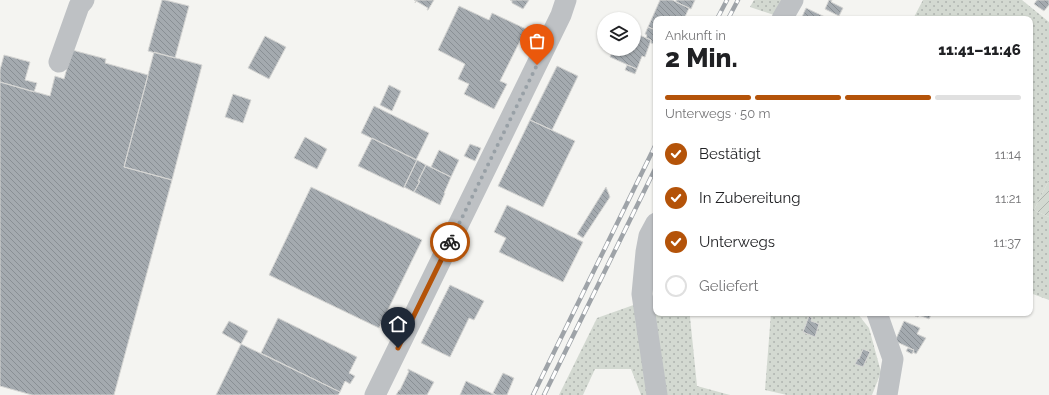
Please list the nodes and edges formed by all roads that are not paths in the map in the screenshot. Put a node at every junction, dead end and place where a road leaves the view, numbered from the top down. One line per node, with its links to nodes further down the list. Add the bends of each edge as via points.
1 (84, 0): 5 (street, via 79,6)
2 (566, 0): 8 (street, via 561,15)
3 (793, 0): 4 (street)
4 (784, 16)
5 (59, 62)
6 (653, 229): 9 (street, via 646,252 642,294)
7 (879, 316): 10 (street, via 893,359)
8 (375, 395)
9 (657, 395)
10 (887, 395)

